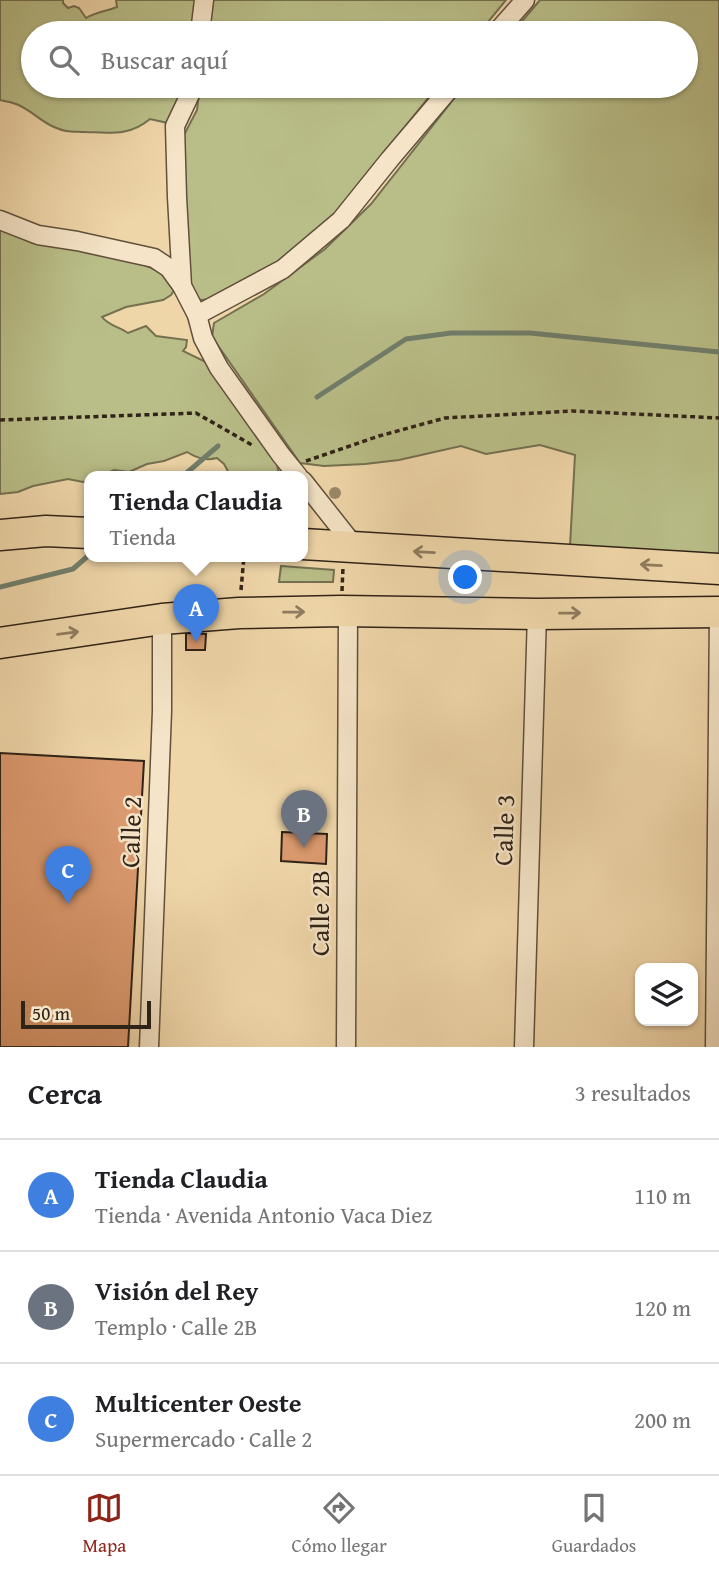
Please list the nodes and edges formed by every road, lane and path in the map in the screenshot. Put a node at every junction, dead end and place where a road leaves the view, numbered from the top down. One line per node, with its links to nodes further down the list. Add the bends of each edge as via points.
1 (204, 0): 3 (street)
2 (525, 0): 4 (street)
3 (201, 21)
4 (507, 21)
5 (188, 98): 8 (street, via 175,126)
6 (442, 98): 9 (street, via 341,220 283,269)
7 (0, 220): 8 (street, via 38,236 154,258 169,268)
8 (182, 286): 9 (street)
9 (197, 315): 13 (street, via 202,338 219,368)
10 (719, 418): 13 (path, via 572,411 445,418 379,436)
11 (0, 420): 12 (path, via 196,413)
12 (255, 446)
13 (294, 471)
14 (308, 488): 18 (street)
15 (84, 533): 16 (highway)
16 (0, 535)
17 (308, 544): 18 (highway)
18 (349, 548): 20 (highway, one-way to 18); 21 (path)
19 (243, 562): 23 (path)
20 (719, 569)
21 (345, 611): 23 (highway, one-way to 21); 24 (highway); 30 (street, Calle 2B)
22 (719, 611): 24 (highway, one-way to 22); 27 (street)
23 (239, 614): 25 (highway)
24 (537, 614): 31 (street, Calle 3)
25 (162, 619): 26 (highway, one-way to 25); 29 (street, Calle 2, via 163,711)
26 (0, 643)
27 (718, 723): 28 (street)
28 (718, 899): 32 (street)
29 (149, 1047)
30 (346, 1047)
31 (524, 1047)
32 (715, 1047)

